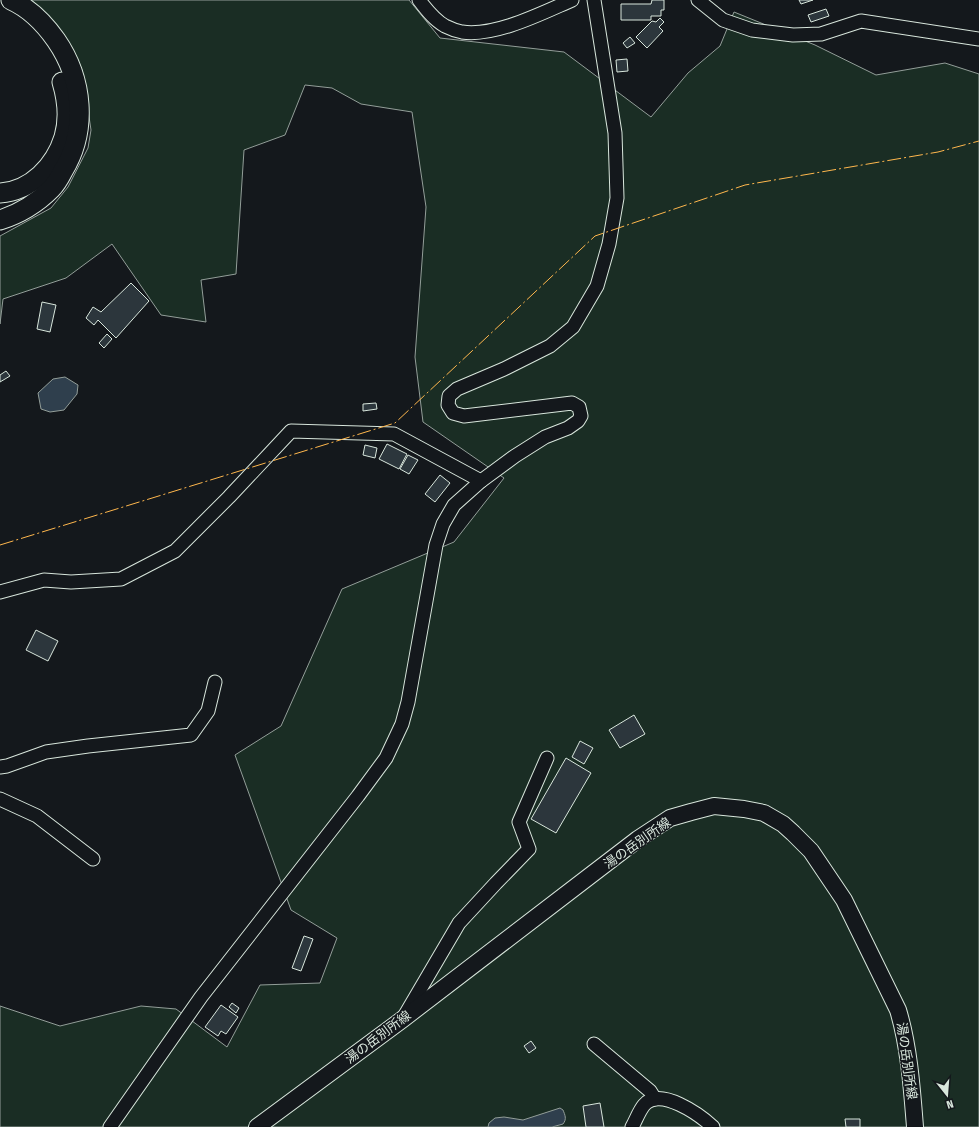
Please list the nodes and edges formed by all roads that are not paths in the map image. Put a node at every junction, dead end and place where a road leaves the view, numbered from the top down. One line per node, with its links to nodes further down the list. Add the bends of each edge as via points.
1 (11, 0): 9 (highway, via 33,14 60,46 75,79 80,112 79,129 69,162 53,188 40,200)
2 (419, 0): 3 (street, via 444,25 461,32 482,32 505,27)
3 (572, 0)
4 (594, 0): 10 (street, via 615,133 617,198 609,244 597,286 573,327 550,346 504,370 458,389 449,396 448,405 453,413 464,416 572,403 579,407 581,416 568,428 545,437)
5 (698, 0): 7 (street, via 723,20 752,30 794,35 821,34 861,21)
6 (0, 9): 8 (highway, via 33,31 51,54 65,91 66,120 64,136 58,151 42,174 20,189)
7 (979, 39)
8 (0, 193)
9 (0, 220)
10 (481, 481): 11 (street, via 394,434 291,431 175,552 121,579 72,582 44,580); 20 (street, via 454,505 443,524 436,545 408,702 402,724 386,758 201,997)
11 (0, 592)
12 (215, 682): 14 (street, via 208,711 191,735 46,752)
13 (547, 758): 17 (street, via 519,822 529,849 459,923)
14 (0, 767)
15 (0, 799): 16 (street, via 37,816)
16 (93, 859)
17 (403, 1019): 21 (main road, 湯の岳別所線); 24 (main road, 湯の岳別所線, via 632,844 670,818 714,806 764,813 783,824 810,851 844,900 898,1010 907,1051)
18 (594, 1044): 19 (street, via 650,1091)
19 (655, 1100): 22 (street, via 645,1103); 23 (street, via 664,1098 683,1106)
20 (110, 1127)
21 (257, 1127)
22 (632, 1127)
23 (713, 1127)
24 (915, 1127)

